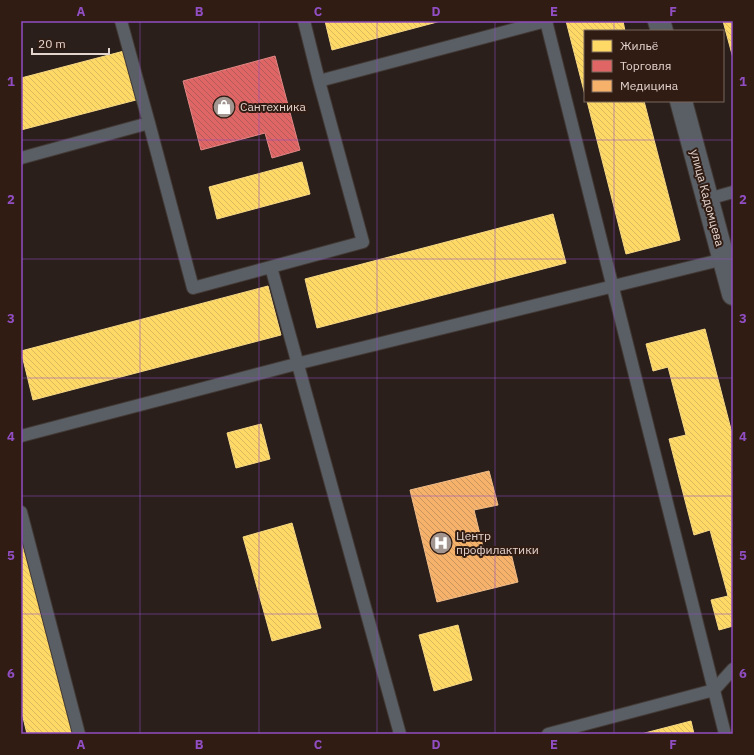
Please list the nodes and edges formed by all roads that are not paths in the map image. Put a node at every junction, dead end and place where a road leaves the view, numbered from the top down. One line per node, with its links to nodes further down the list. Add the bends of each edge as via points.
1 (121, 21): 6 (lane)
2 (304, 21): 4 (lane)
3 (546, 21): 4 (lane); 12 (lane)
4 (319, 81): 11 (lane, via 363,242)
5 (681, 102): 9 (street, улица Кадомцева)
6 (148, 123): 7 (lane); 11 (lane, via 193,288)
7 (21, 158)
8 (733, 192): 9 (lane)
9 (708, 199): 10 (street, улица Кадомцева)
10 (724, 259): 12 (lane); 13 (street, улица Кадомцева)
11 (271, 267): 14 (lane)
12 (613, 285): 14 (lane); 18 (lane)
13 (733, 294)
14 (296, 364): 15 (lane); 20 (lane)
15 (21, 436)
16 (21, 512): 19 (lane)
17 (733, 668): 18 (lane)
18 (714, 690): 21 (lane); 22 (lane)
19 (79, 734)
20 (400, 734)
21 (548, 734)
22 (725, 734)

